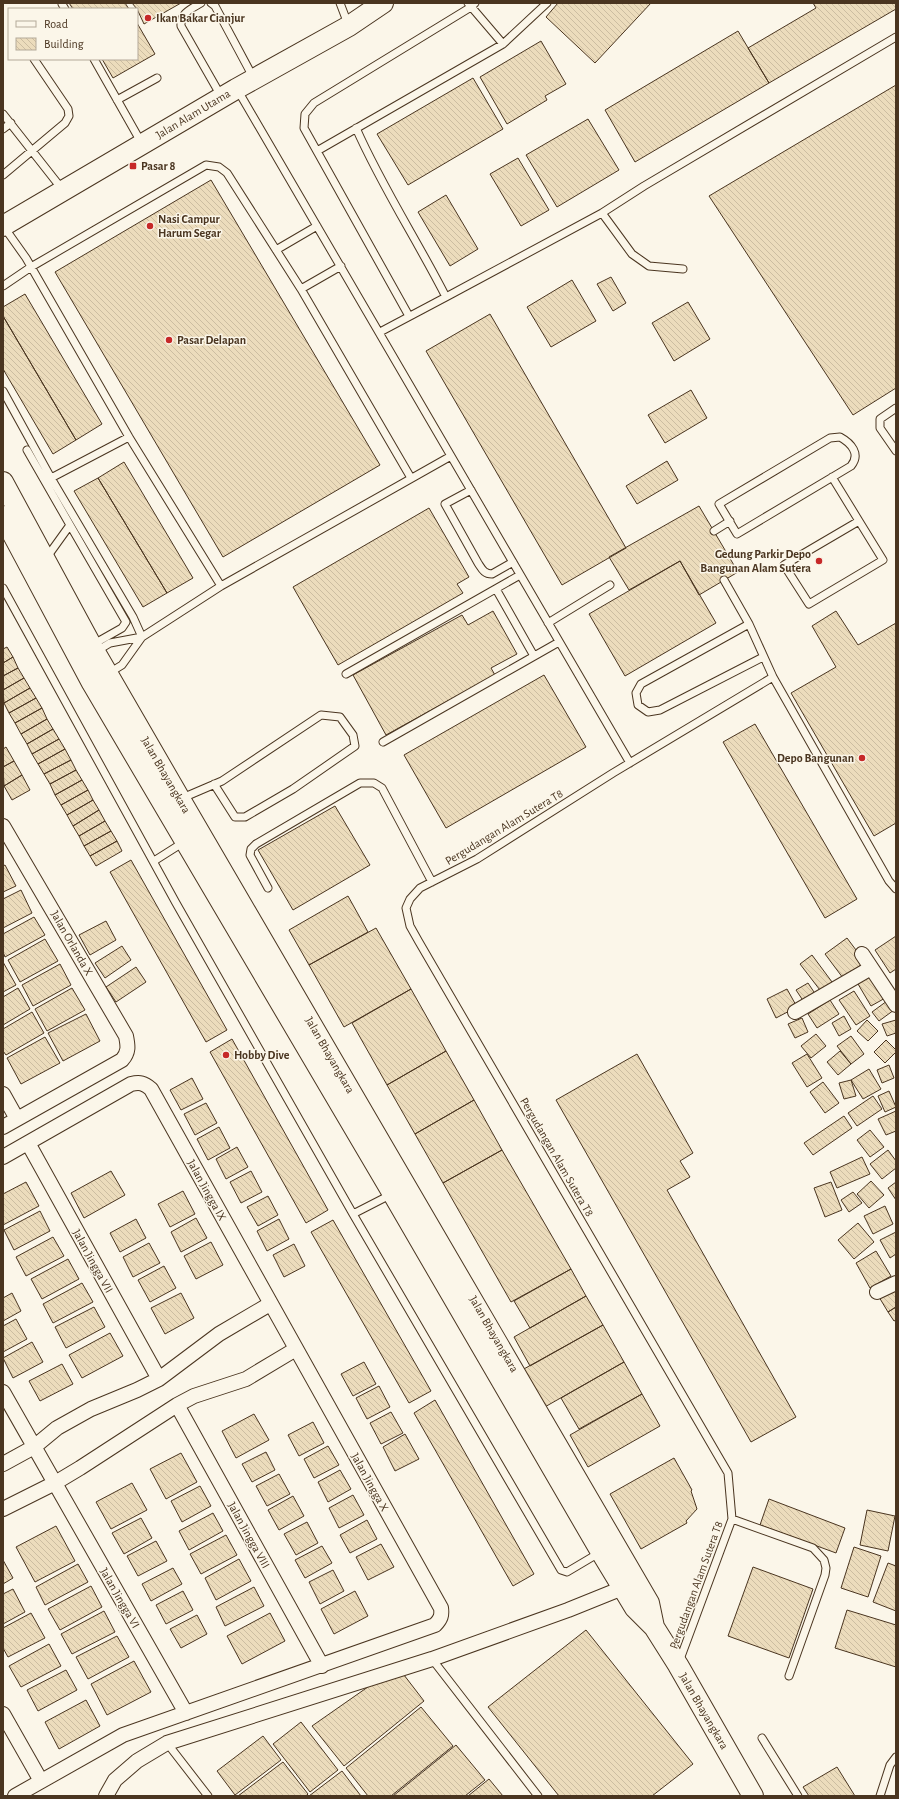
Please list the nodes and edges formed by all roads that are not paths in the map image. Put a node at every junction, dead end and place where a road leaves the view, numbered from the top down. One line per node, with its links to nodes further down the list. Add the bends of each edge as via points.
1 (201, 3): 14 (lane, via 184,14 180,19 181,26)
2 (211, 3): 13 (lane, via 215,6)
3 (340, 3): 7 (lane)
4 (383, 3): 7 (main road, Jalan Alam Utama)
5 (547, 3): 9 (lane)
6 (472, 4): 9 (lane); 22 (lane, via 314,104 305,114 304,128)
7 (349, 26): 13 (main road, Jalan Alam Utama)
8 (896, 37): 25 (lane)
9 (503, 44): 18 (lane)
10 (35, 60): 21 (lane, via 68,109 69,116 65,123)
11 (95, 60): 15 (lane)
12 (157, 78): 15 (lane)
13 (254, 79): 14 (main road, Jalan Alam Utama)
14 (229, 93): 20 (main road, Jalan Alam Utama); 27 (lane)
15 (117, 100): 20 (lane)
16 (3, 114): 17 (lane)
17 (10, 123): 19 (lane); 21 (lane)
18 (356, 128): 22 (lane); 34 (lane, via 372,164 424,253)
19 (3, 129)
20 (143, 144): 24 (main road, Jalan Alam Utama)
21 (32, 151): 23 (lane); 24 (lane)
22 (317, 151): 35 (lane)
23 (3, 174)
24 (64, 191): 26 (main road, Jalan Alam Utama)
25 (602, 213): 31 (lane, via 632,254 649,266); 34 (lane)
26 (3, 225): 30 (lane)
27 (316, 226): 28 (lane); 29 (lane)
28 (276, 250): 30 (lane, via 227,173 219,167 206,165); 33 (lane)
29 (341, 266): 33 (lane); 36 (lane)
30 (31, 267): 32 (lane); 39 (lane)
31 (683, 269)
32 (3, 286)
33 (301, 289): 45 (lane)
34 (446, 297): 35 (lane)
35 (409, 316): 36 (lane)
36 (380, 332): 42 (lane)
37 (3, 391): 44 (lane)
38 (896, 408): 41 (lane, via 880,419 880,428)
39 (129, 437): 44 (lane); 58 (lane)
40 (27, 450): 51 (lane)
41 (896, 451)
42 (451, 456): 45 (lane); 47 (lane)
43 (832, 477): 49 (lane, via 737,534); 49 (lane, via 855,461 856,454 847,441 840,437 830,438 720,504); 50 (lane)
44 (51, 478): 63 (lane, via 133,617)
45 (411, 478): 58 (lane)
46 (3, 482): 53 (main road, Jalan Bhayangkara)
47 (471, 490): 54 (lane); 54 (lane, via 445,504 478,563 483,571 492,574)
48 (3, 516): 65 (main road, Jalan Bhayangkara)
49 (730, 521): 52 (lane)
50 (859, 522): 50 (lane, via 784,565 809,604 883,560)
51 (70, 525): 53 (lane); 65 (lane, via 126,622 122,628)
52 (714, 531)
53 (44, 561): 65 (main road, Jalan Bhayangkara)
54 (513, 562): 55 (lane)
55 (520, 575): 60 (lane); 61 (lane)
56 (724, 580): 62 (lane)
57 (610, 585): 61 (lane)
58 (221, 586): 63 (lane)
59 (3, 588): 77 (lane)
60 (496, 589): 66 (lane); 68 (lane)
61 (548, 623): 64 (lane)
62 (749, 624): 67 (lane); 67 (lane, via 641,684 636,694 638,705 648,712 660,710)
63 (142, 637): 65 (lane, via 110,643); 70 (lane, via 122,665)
64 (559, 642): 66 (lane); 72 (lane)
65 (86, 653): 70 (main road, Jalan Bhayangkara)
66 (534, 656): 71 (lane)
67 (763, 657): 69 (lane)
68 (346, 674)
69 (773, 677): 72 (lane, Pergudangan Alam Sutera T8); 78 (lane)
70 (100, 679): 74 (main road, Jalan Bhayangkara); 76 (main road, Jalan Bhayangkara)
71 (383, 742)
72 (630, 763): 79 (lane, Pergudangan Alam Sutera T8, via 477,859)
73 (214, 784): 73 (lane, via 321,715 340,717 353,735 355,746 293,789 245,818 235,817); 74 (lane)
74 (180, 799): 106 (main road, Jalan Bhayangkara)
75 (3, 827): 87 (street, Jalan Orlanda X, via 126,1036 128,1049 122,1060)
76 (185, 842): 77 (lane); 91 (main road, Jalan Bhayangkara)
77 (154, 861): 92 (lane)
78 (893, 879): 81 (lane)
79 (432, 882): 80 (lane, via 382,788 374,783 360,783 251,849 250,855); 104 (lane, Pergudangan Alam Sutera T8, via 420,888 410,899 406,908 410,926 728,1472)
80 (268, 888)
81 (896, 889)
82 (862, 954): 83 (street)
83 (871, 968): 84 (street); 85 (street)
84 (896, 1005)
85 (795, 1012)
86 (3, 1094): 87 (street)
87 (17, 1119): 88 (street)
88 (3, 1127)
89 (28, 1143): 90 (street); 95 (street, Jalan Jingga IX, via 131,1084 145,1084); 97 (street, Jalan Jingga VII)
90 (3, 1157)
91 (393, 1194): 92 (lane); 105 (main road, Jalan Bhayangkara)
92 (353, 1214): 105 (lane, via 561,1570 567,1572)
93 (896, 1282): 94 (street)
94 (877, 1292)
95 (270, 1304): 96 (street, Jalan Jingga IX); 97 (street, via 218,1334)
96 (296, 1349): 99 (street, via 246,1379 194,1396); 109 (street, Jalan Jingga X, via 441,1608 439,1621 435,1625)
97 (159, 1379): 100 (street, via 91,1409 56,1428)
98 (3, 1392): 100 (street, Jalan Jingga VI)
99 (177, 1405): 102 (street); 109 (street, Jalan Jingga VIII)
100 (34, 1447): 101 (street); 102 (street, Jalan Jingga VI)
101 (3, 1464)
102 (55, 1483): 103 (street); 111 (street, Jalan Jingga VI)
103 (3, 1509)
104 (732, 1519): 108 (lane, Pergudangan Alam Sutera T8); 110 (lane, via 814,1548 824,1560 825,1575)
105 (601, 1552): 106 (main road, Jalan Bhayangkara)
106 (630, 1585): 107 (street); 108 (main road, Jalan Bhayangkara, via 649,1603 654,1628)
107 (432, 1659): 114 (street); 120 (lane)
108 (678, 1665): 121 (main road, Jalan Bhayangkara)
109 (322, 1666): 111 (street)
110 (789, 1676)
111 (186, 1713): 116 (street, via 123,1736)
112 (3, 1714): 116 (street)
113 (762, 1738): 122 (lane)
114 (167, 1743): 118 (street, via 137,1761 120,1775); 119 (lane)
115 (896, 1758): 123 (lane, via 890,1765)
116 (41, 1781): 117 (street)
117 (15, 1796)
118 (106, 1796)
119 (208, 1796)
120 (538, 1796)
121 (753, 1796)
122 (798, 1796)
123 (880, 1796)

